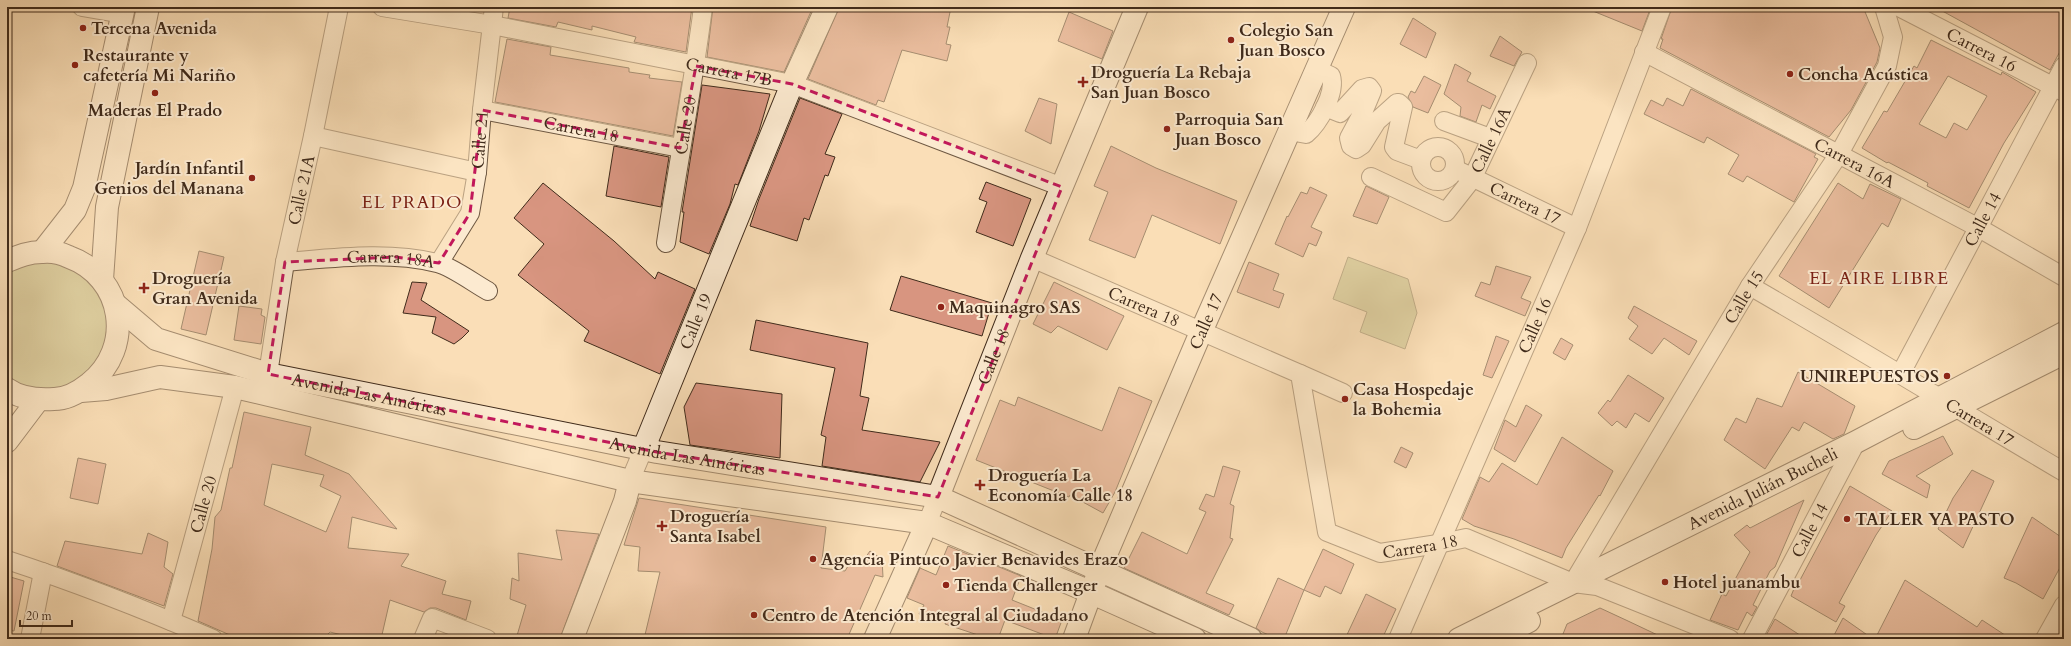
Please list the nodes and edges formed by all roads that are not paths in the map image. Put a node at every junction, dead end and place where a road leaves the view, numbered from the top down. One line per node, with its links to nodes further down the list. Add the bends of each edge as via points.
1 (82, 7): 13 (street)
2 (148, 7): 45 (main road, via 107,207)
3 (339, 7): 26 (street, Calle 21A)
4 (382, 7): 14 (street, Carrera 17B)
5 (494, 7): 14 (street, Calle 21)
6 (703, 7): 17 (street, Calle 20)
7 (826, 7): 20 (main road, Calle 19)
8 (1137, 7): 35 (main road, Calle 18)
9 (1344, 7): 19 (main road, Calle 17)
10 (1662, 7): 15 (street, Calle 16)
11 (1884, 7): 29 (street, Calle 15, via 1893,37 1887,66)
12 (1899, 7): 21 (street, Carrera 16)
13 (124, 10): 39 (main road, via 84,188 75,210)
14 (492, 25): 17 (street, Carrera 17B); 23 (street, Calle 21)
15 (1644, 52): 29 (street, Carrera 16A); 36 (street, Calle 16)
16 (1527, 63): 27 (street, Calle 16A)
17 (696, 66): 20 (street, Carrera 17B); 28 (street, Calle 20)
18 (2064, 66): 21 (street, Calle 14)
19 (1316, 69): 22 (street, via 1331,76); 25 (main road, Calle 17)
20 (792, 84): 35 (street, Carrera 17B); 62 (main road, Calle 19)
21 (2059, 89): 37 (street, Calle 14)
22 (1325, 107): 25 (street, via 1314,127 1306,134); 30 (street, via 1340,113 1362,89 1369,88 1372,91 1349,138 1351,146 1356,149 1362,145 1377,121 1400,103 1403,107 1402,118 1394,147 1397,151)
23 (482, 110): 28 (street, Carrera 18); 32 (street, Calle 21)
24 (1444, 121): 27 (street)
25 (1289, 130): 49 (main road, Calle 17)
26 (313, 136): 32 (street); 42 (street, Calle 21A)
27 (1490, 138): 34 (street, Calle 16A)
28 (680, 148): 38 (street, Calle 20)
29 (1839, 154): 37 (street, Carrera 16A); 46 (street, Calle 15)
30 (1421, 160): 31 (street, via 1423,172 1432,180 1446,179); 31 (street, via 1428,150 1442,148 1452,155)
31 (1454, 169): 34 (street, Carrera 17)
32 (477, 172): 43 (street, Calle 21, via 470,213)
33 (1371, 177): 34 (street, Calle 16A, via 1446,212)
34 (1472, 179): 36 (street, Carrera 17)
35 (1062, 187): 40 (main road, Calle 18)
36 (1577, 228): 68 (street, Calle 16)
37 (1979, 228): 44 (street, Carrera 16A); 52 (street, Calle 14)
38 (666, 243)
39 (43, 251): 41 (main road, via 24,254); 45 (main road, via 60,253 76,259 91,268)
40 (1032, 258): 49 (street, Carrera 18); 66 (main road, Calle 18)
41 (7, 261)
42 (285, 262): 43 (street, Carrera 18A, via 347,257 396,257); 53 (street, Calle 21A)
43 (439, 263): 47 (street, Carrera 18A)
44 (2064, 277)
45 (102, 280): 48 (main road)
46 (1750, 286): 52 (street, Carrera 17); 72 (street, Calle 15)
47 (488, 291)
48 (116, 305): 53 (main road, Avenida Las Américas, via 156,339); 57 (main road, via 118,330 113,355 100,376)
49 (1201, 332): 54 (street, Carrera 18); 70 (main road, Calle 17)
50 (2064, 333): 60 (main road, Avenida Julián Bucheli)
51 (2064, 353): 60 (main road, Avenida Julián Bucheli)
52 (1901, 373): 60 (street, Carrera 17)
53 (268, 374): 62 (main road, Avenida Las Américas)
54 (1300, 374): 58 (street, Carrera 18); 68 (street, Carrera 18, via 1327,532 1380,553)
55 (235, 387): 57 (main road, Avenida Las Américas, via 160,377 106,389); 65 (main road, Avenida Las Américas); 76 (street, Calle 20)
56 (7, 390): 59 (main road)
57 (81, 391): 59 (main road, via 60,399)
58 (1343, 393)
59 (38, 400): 61 (main road)
60 (1948, 403): 63 (main road, Avenida Julián Bucheli); 64 (street, Carrera 17)
61 (7, 441)
62 (643, 450): 65 (street, Calle 19); 66 (main road, Avenida Las Américas)
63 (1852, 451): 72 (main road, Avenida Julián Bucheli); 73 (main road, Avenida Julián Bucheli); 90 (street, Calle 14)
64 (2064, 472)
65 (630, 481): 67 (main road, Avenida Las Américas); 81 (main road, Calle 19, via 625,501)
66 (938, 497): 67 (street, Calle 18); 70 (main road, Avenida Las Américas)
67 (928, 523): 74 (main road, Avenida Las Américas); 82 (main road, Calle 18)
68 (1438, 544): 72 (street, Carrera 18, via 1466,538); 86 (street, Calle 16)
69 (7, 560): 71 (street)
70 (1098, 571): 74 (main road, Calle 17); 85 (main road, Avenida Las Américas)
71 (43, 572): 76 (street); 77 (street)
72 (1573, 583): 73 (street, Carrera 18); 87 (main road, Avenida Julián Bucheli)
73 (1597, 586): 88 (main road, Avenida Julián Bucheli); 89 (street, Carrera 18)
74 (1090, 592): 83 (main road, Calle 17); 84 (main road, Avenida Las Américas)
75 (2064, 605): 91 (street)
76 (171, 621): 78 (street)
77 (30, 639)
78 (214, 639)
79 (424, 639): 80 (street, via 432,618)
80 (487, 639)
81 (572, 639)
82 (875, 639)
83 (1074, 639)
84 (1195, 639)
85 (1251, 639)
86 (1398, 639)
87 (1459, 639)
88 (1494, 639)
89 (1730, 639)
90 (1752, 639)
91 (2045, 639)

